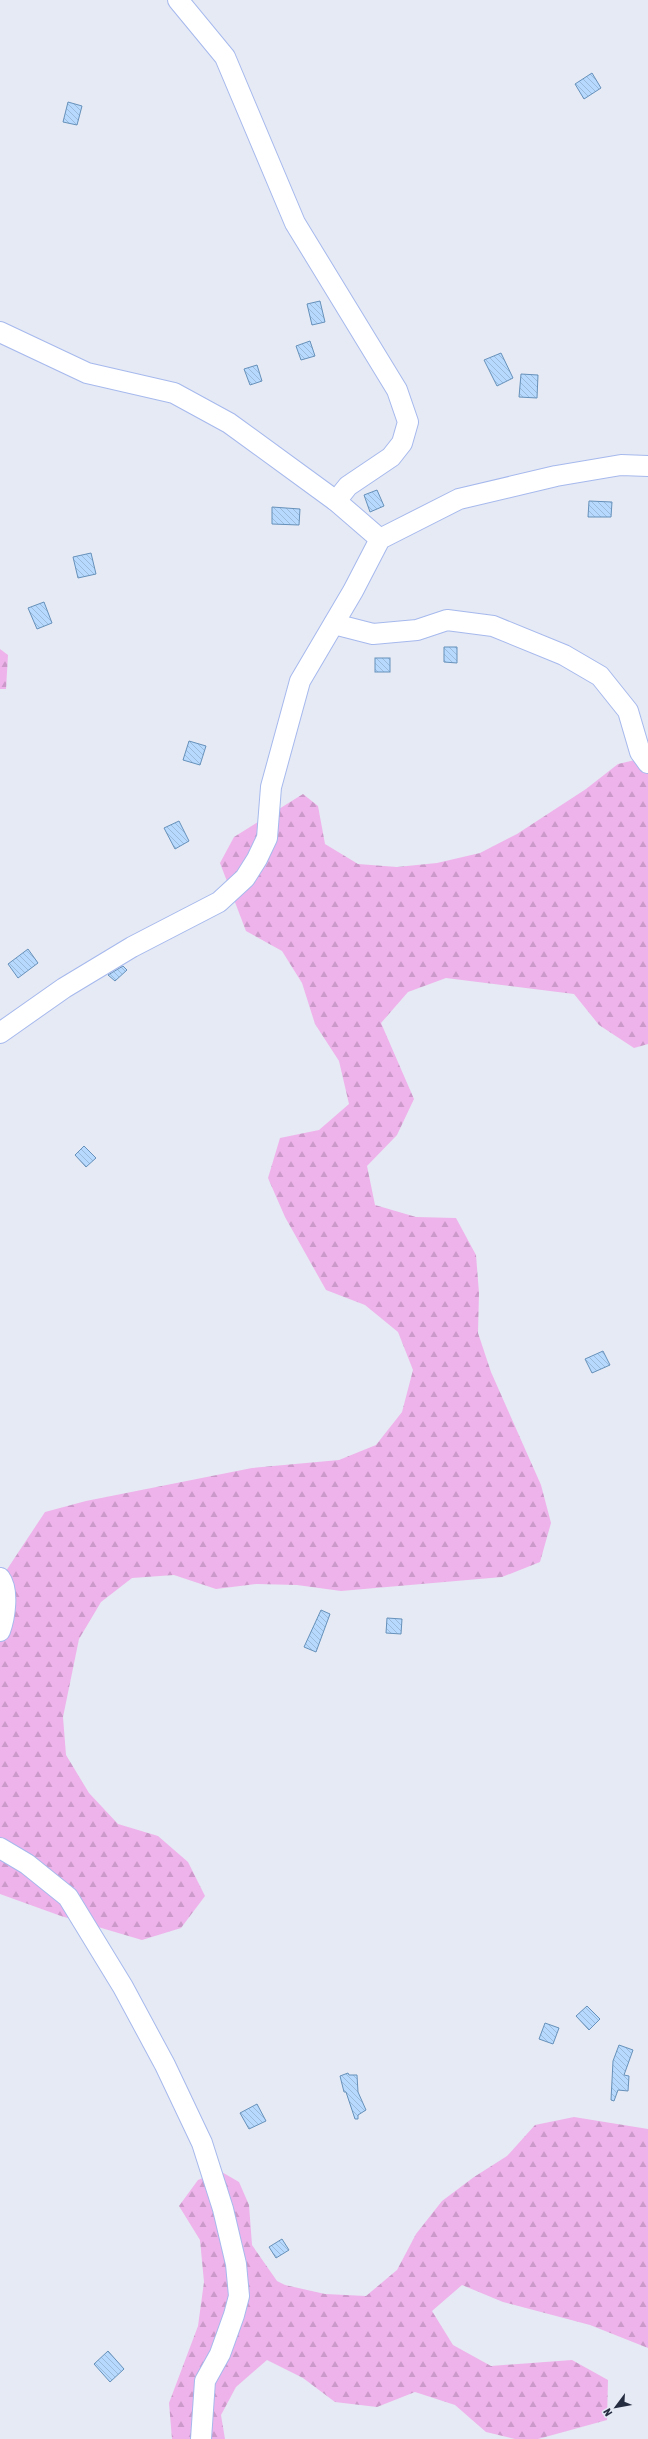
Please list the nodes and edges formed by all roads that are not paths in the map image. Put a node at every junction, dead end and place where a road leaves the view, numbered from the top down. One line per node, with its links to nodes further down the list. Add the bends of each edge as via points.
1 (178, 0): 4 (street, via 225,56 295,223 397,390 408,422 402,444 391,457 348,486)
2 (0, 332): 4 (street, via 87,373 174,394 229,423)
3 (648, 466): 5 (street, via 621,465 556,476 459,500)
4 (336, 501): 5 (street)
5 (380, 539): 6 (street)
6 (334, 624): 7 (street, via 373,634 417,630 447,620 493,626 564,655 600,676 628,711 640,752); 8 (street, via 300,681 271,787 267,838 245,878 219,902 132,947 64,988)
7 (648, 763)
8 (0, 1033)
9 (0, 1578): 10 (street, via 4,1583 4,1621)
10 (0, 1631)
11 (0, 1848): 12 (street, via 27,1864 68,1897 137,2012 202,2143 223,2209 236,2264 239,2296 220,2354 205,2381)
12 (201, 2439)

